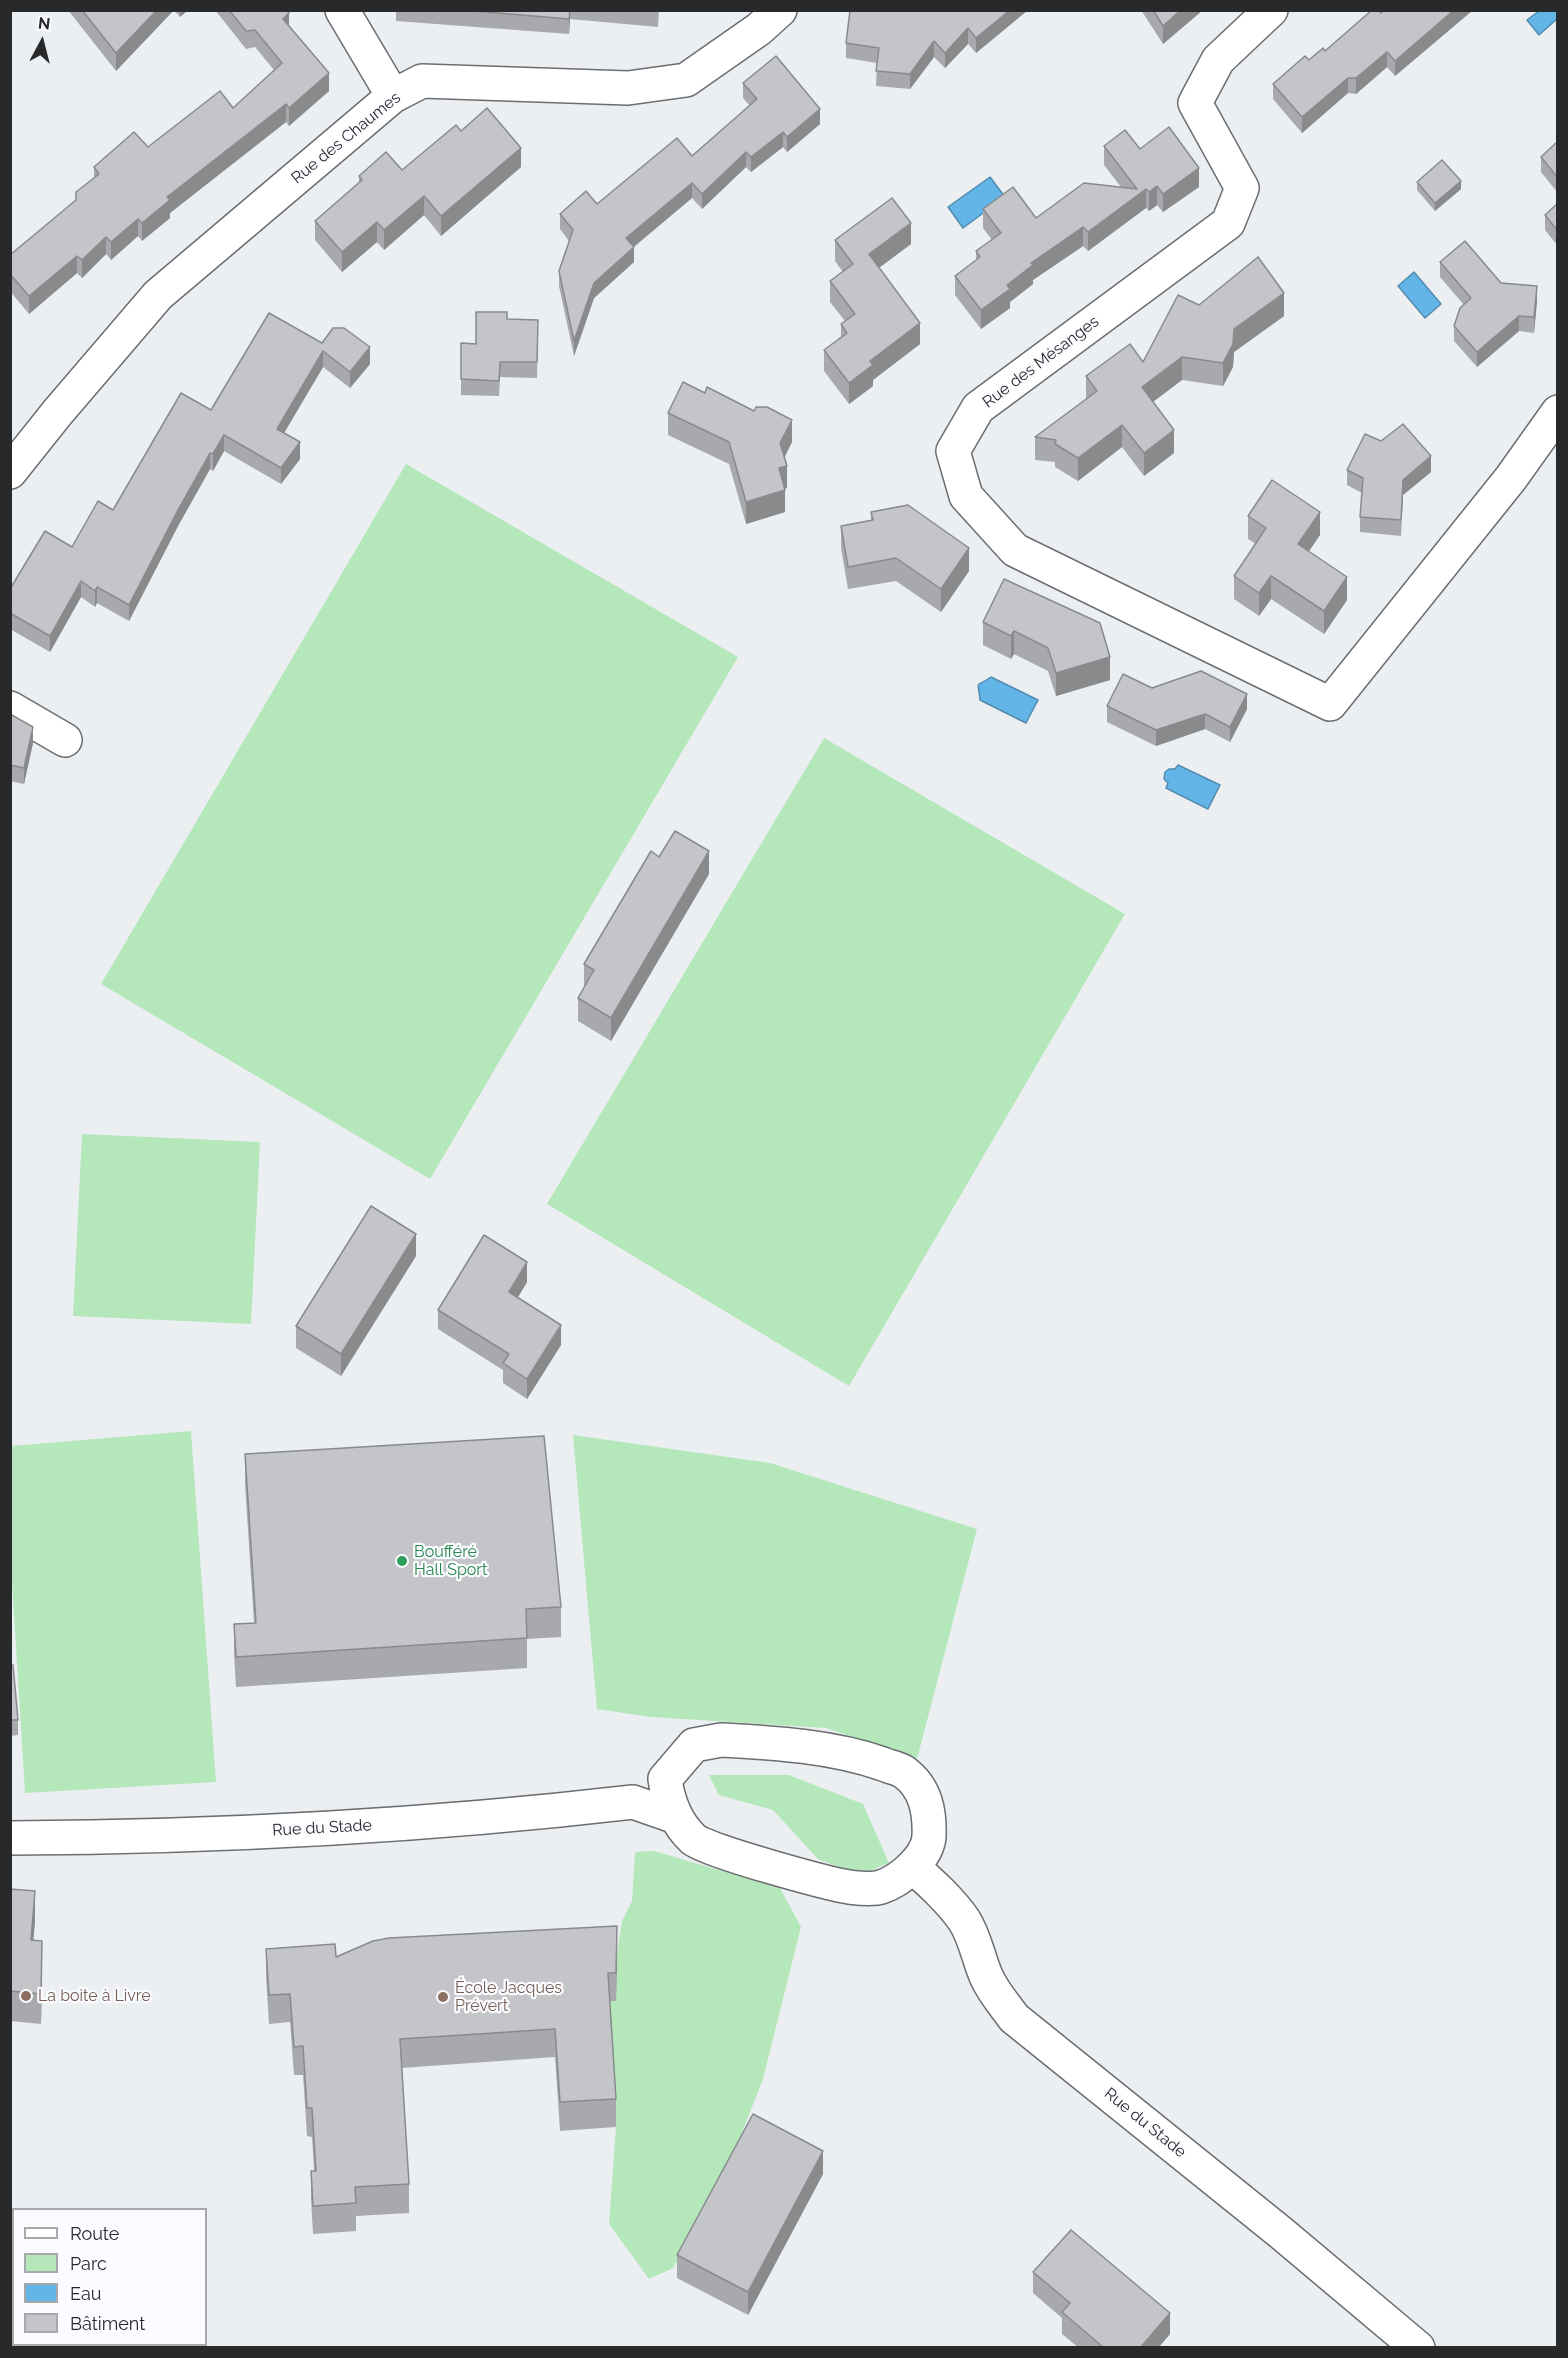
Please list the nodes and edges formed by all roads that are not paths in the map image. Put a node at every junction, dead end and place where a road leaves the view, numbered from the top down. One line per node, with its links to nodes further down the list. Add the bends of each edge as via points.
1 (342, 10): 4 (street)
2 (780, 10): 4 (street, Rue des Chaumes, via 686,80 628,88 422,81)
3 (1271, 10): 5 (street, Rue des Mésanges, via 1218,60 1194,103 1242,188 1228,223 978,408 953,451 966,496 1015,550 1330,704 1510,478)
4 (393, 96): 6 (street, Rue des Chaumes, via 159,295)
5 (1557, 412)
6 (10, 472)
7 (10, 708): 8 (street)
8 (65, 740)
9 (665, 1779): 10 (street); 11 (street); 13 (street, via 694,1745 721,1740 816,1749 870,1760 904,1772 923,1793 930,1815 928,1841)
10 (633, 1802): 11 (street, Rue du Stade); 12 (street, Rue du Stade, via 337,1829)
11 (676, 1817): 13 (street, via 694,1841 737,1857 848,1887 878,1888 899,1879)
12 (10, 1838)
13 (913, 1867): 14 (street, Rue du Stade, via 944,1895 964,1921 986,1975 1014,2018)
14 (1418, 2348)

